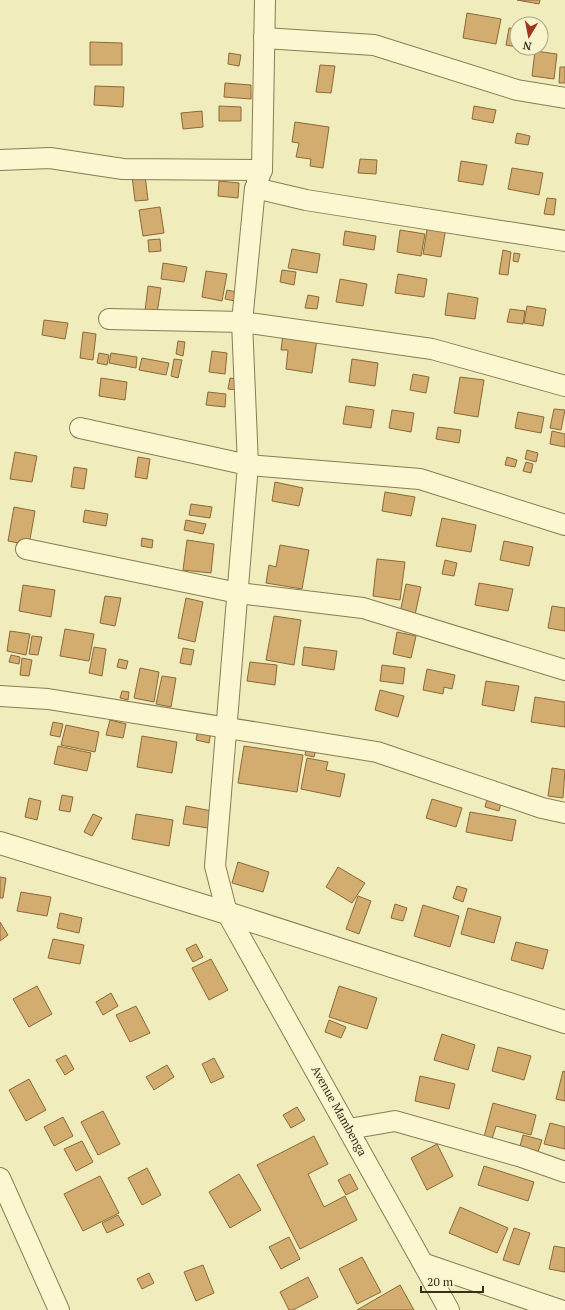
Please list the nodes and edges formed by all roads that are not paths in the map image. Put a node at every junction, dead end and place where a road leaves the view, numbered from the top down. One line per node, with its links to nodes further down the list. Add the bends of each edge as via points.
1 (265, 0): 2 (street, Avenue Mambenga)
2 (264, 38): 3 (street, via 374,46 518,90); 5 (street, Avenue Mambenga)
3 (565, 98)
4 (0, 160): 5 (street, via 50,158 123,169)
5 (258, 179): 6 (street, via 306,200); 8 (street, Avenue Mambenga)
6 (565, 241)
7 (109, 318): 8 (street)
8 (242, 322): 9 (street, via 432,349); 11 (street, Avenue Mambenga)
9 (565, 386)
10 (80, 428): 11 (street)
11 (248, 465): 12 (street, via 420,479); 14 (street, Avenue Mambenga)
12 (565, 525)
13 (26, 549): 14 (street)
14 (238, 593): 15 (street, via 363,608); 17 (street, Avenue Mambenga)
15 (565, 670)
16 (0, 696): 17 (street, via 48,699)
17 (228, 727): 18 (street, via 377,752 542,808); 20 (street, Avenue Mambenga, via 215,866)
18 (565, 813)
19 (0, 843): 20 (street)
20 (227, 912): 21 (street); 22 (street, Avenue Mambenga)
21 (565, 1022)
22 (349, 1129): 23 (street, via 395,1121 522,1157); 25 (street, Avenue Mambenga)
23 (565, 1172)
24 (0, 1178): 26 (street)
25 (424, 1264): 27 (street, Avenue Mambenga); 28 (street)
26 (59, 1310)
27 (449, 1310)
28 (560, 1310)

